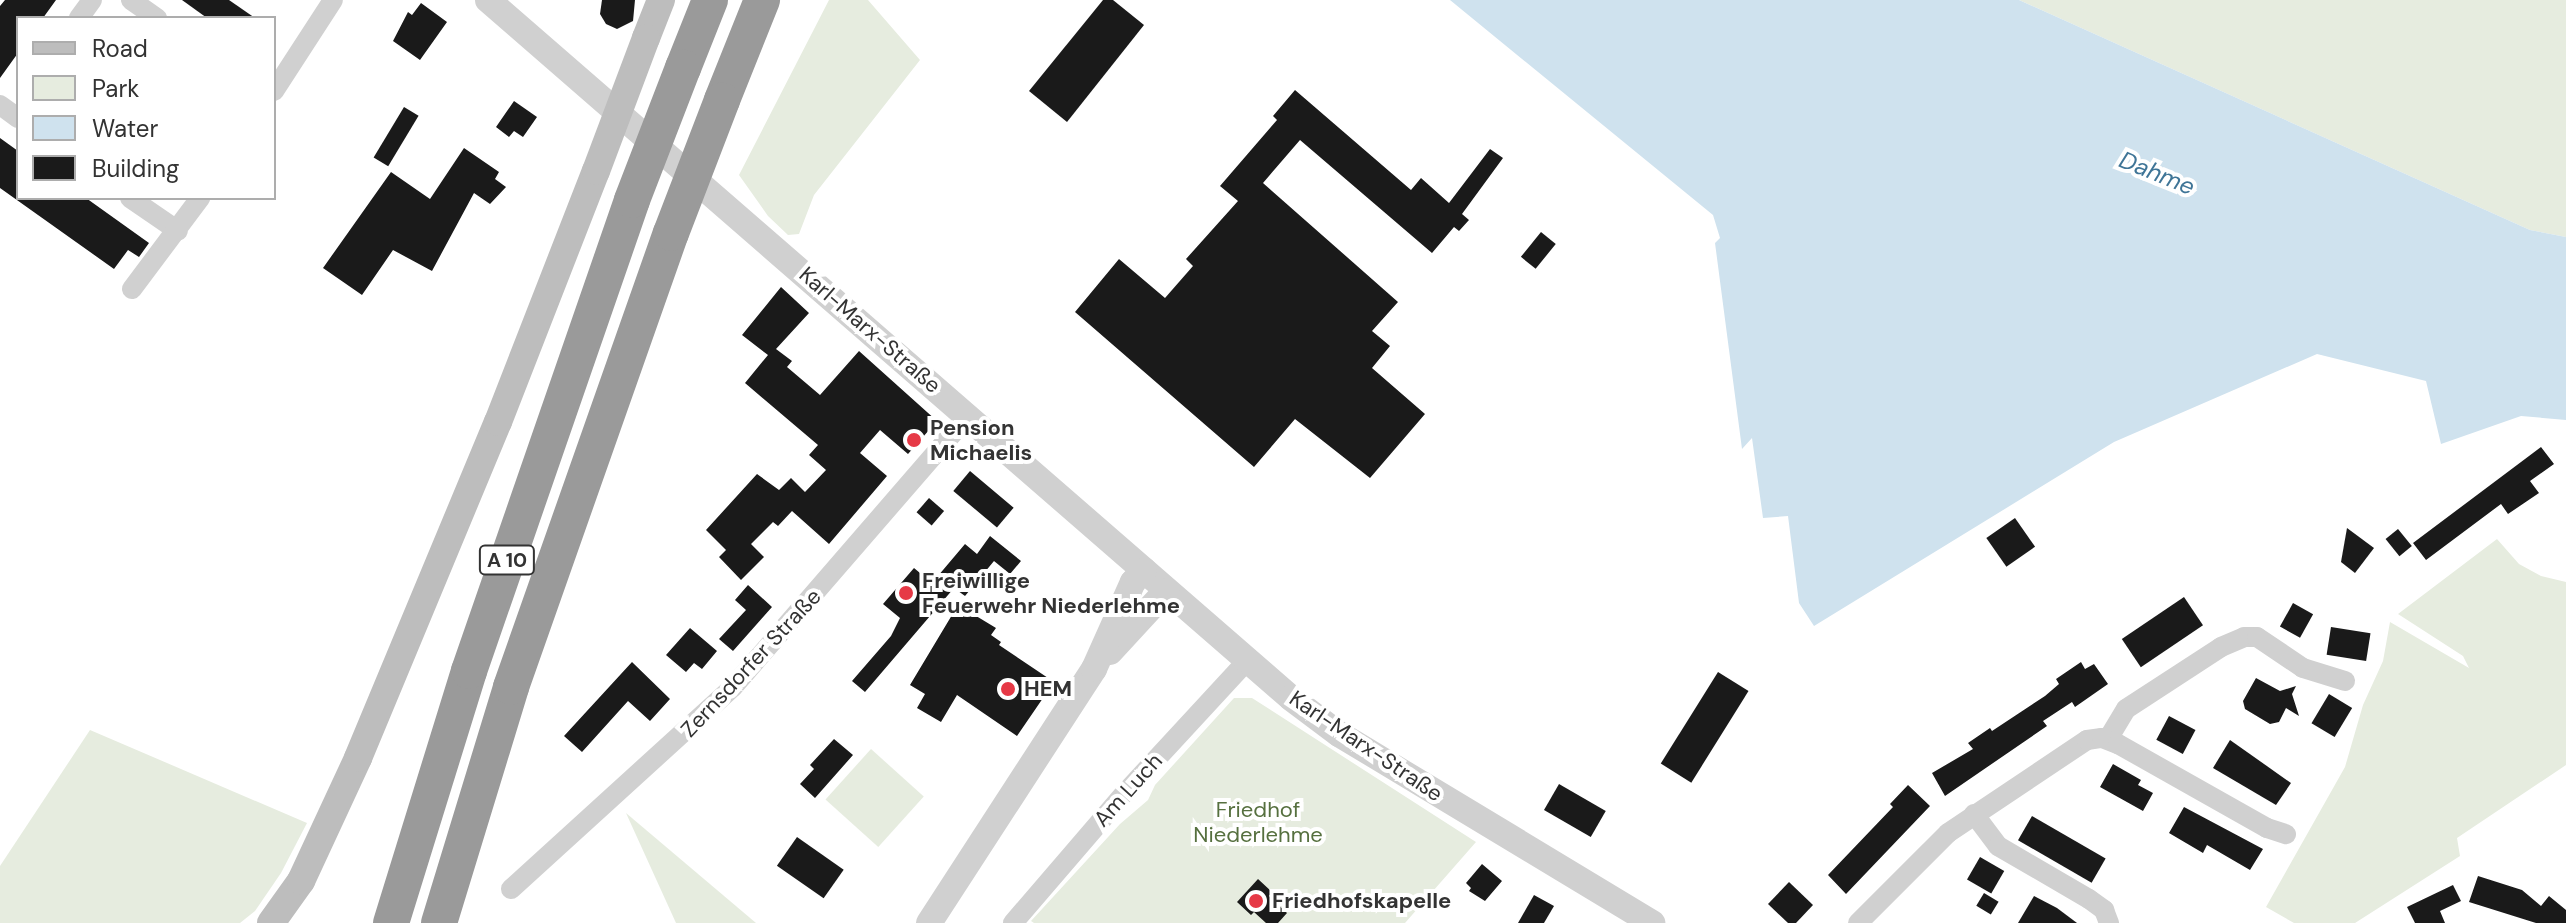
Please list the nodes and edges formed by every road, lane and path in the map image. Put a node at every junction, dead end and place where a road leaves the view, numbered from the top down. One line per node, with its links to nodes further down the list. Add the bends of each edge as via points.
1 (131, 0): 7 (street)
2 (333, 0): 8 (street)
3 (488, 0): 13 (street, Karl-Marx-Straße)
4 (661, 0): 24 (main road, bridge, via 498,422 358,758 301,881)
5 (710, 0): 25 (highway, A 10, bridge, via 632,200 469,671)
6 (762, 0): 26 (highway, A 10, bridge, via 671,233 511,687)
7 (154, 16)
8 (276, 88)
9 (133, 200): 11 (street)
10 (199, 200): 11 (street)
11 (178, 231): 12 (street)
12 (132, 289)
13 (969, 415): 14 (street, Karl-Marx-Straße); 22 (street, Zernsdorfer Straße, via 733,687)
14 (1144, 570): 15 (street, Karl-Marx-Straße); 17 (street, via 1133,582)
15 (1166, 591): 16 (street, Karl-Marx-Straße); 17 (street)
16 (1247, 661): 28 (street, Am Luch); 29 (street, Karl-Marx-Straße, via 1339,734)
17 (1094, 669): 27 (street)
18 (2345, 681): 19 (street, via 2303,668 2257,637 2244,637 2126,709)
19 (2108, 739): 20 (street, via 2087,740); 21 (street)
20 (1974, 814): 23 (street, via 1948,833); 30 (street, via 1998,846 2089,899 2104,910)
21 (2286, 834)
22 (511, 889)
23 (1862, 922)
24 (271, 923)
25 (391, 923)
26 (439, 923)
27 (929, 923)
28 (1013, 923)
29 (1652, 923)
30 (2109, 923)

